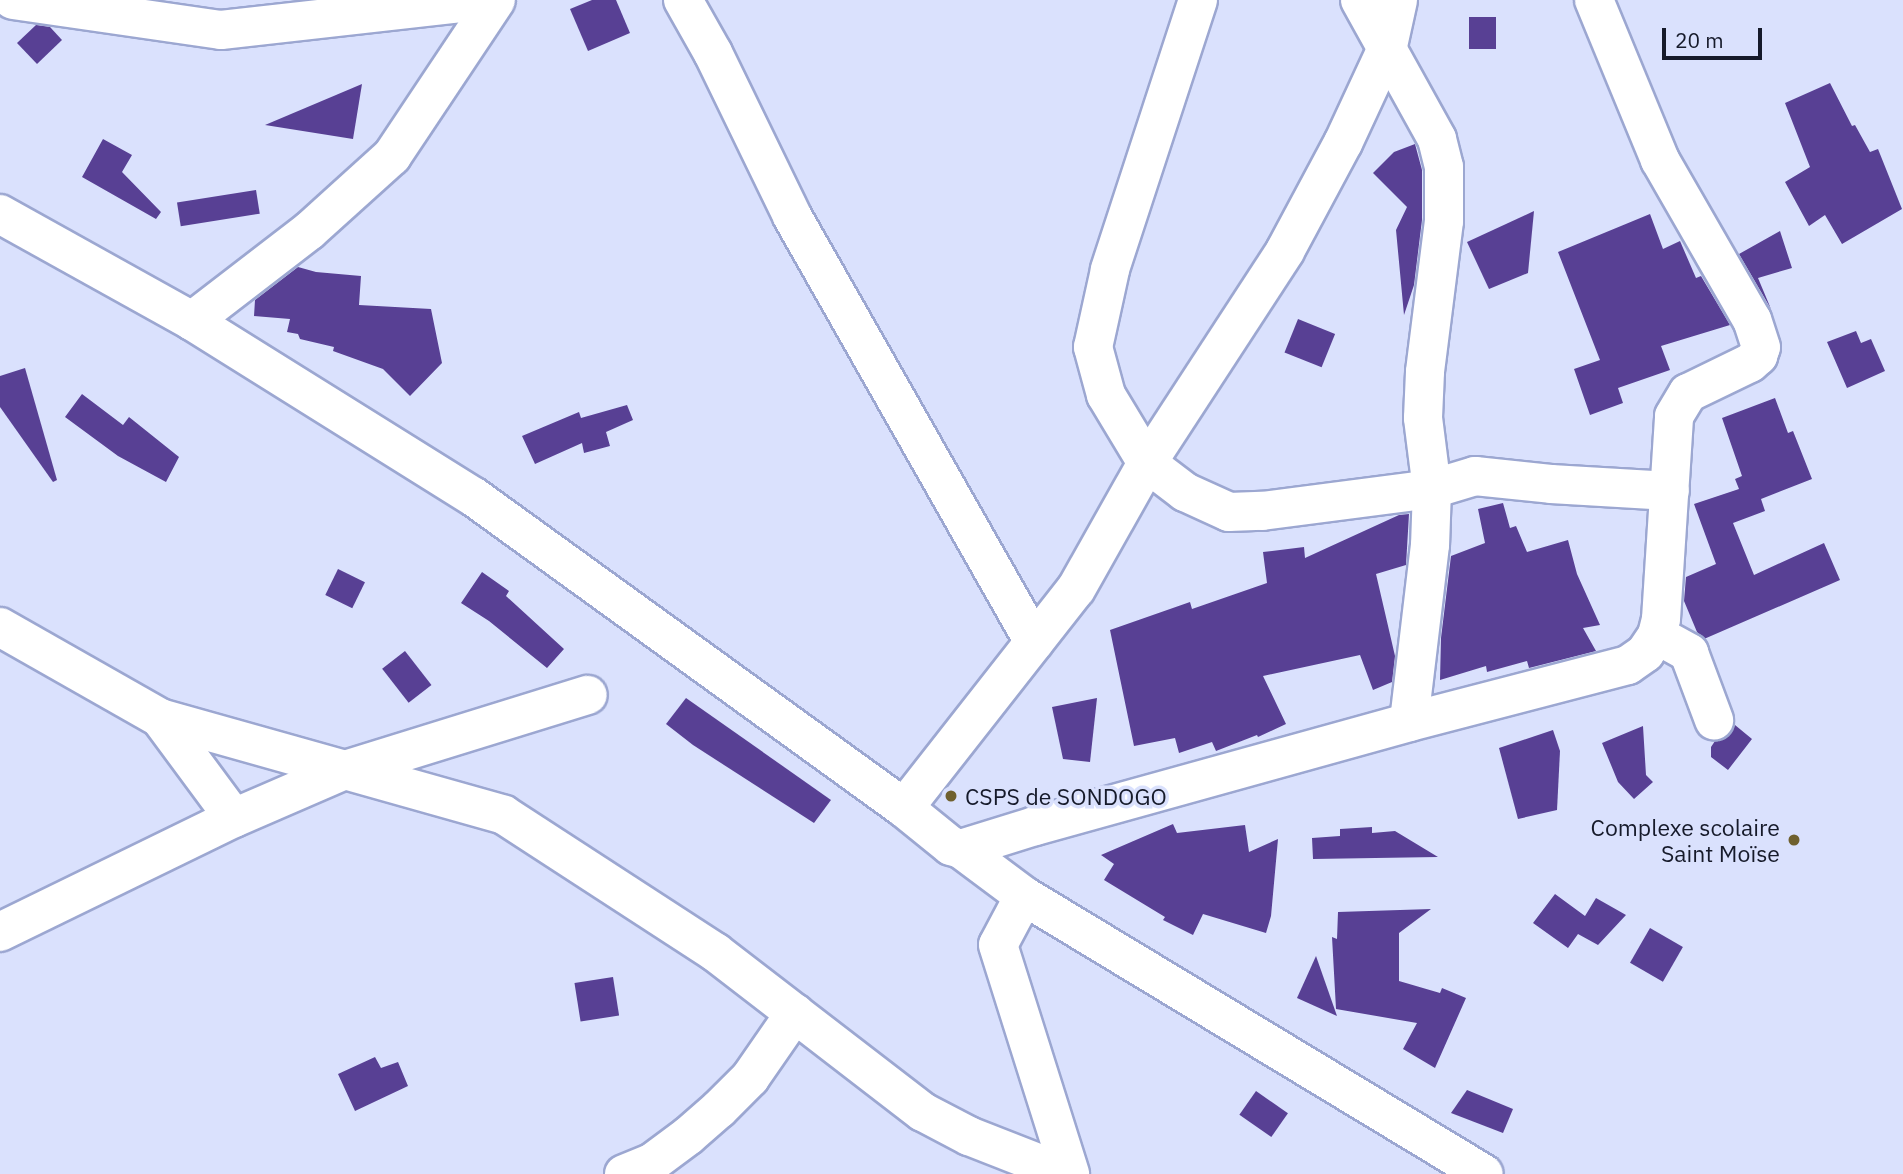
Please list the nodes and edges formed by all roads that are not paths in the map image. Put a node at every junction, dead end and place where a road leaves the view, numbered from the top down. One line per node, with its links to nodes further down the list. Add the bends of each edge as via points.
1 (13, 0): 2 (street, via 221,30)
2 (487, 0)
3 (496, 0): 11 (street, via 392,156 309,231)
4 (683, 0): 17 (street, via 792,216)
5 (1198, 0): 12 (street, via 1110,270 1093,347 1106,395)
6 (1360, 0): 9 (street)
7 (1398, 0): 9 (street)
8 (1594, 0): 14 (street, via 1660,160 1752,320 1761,347 1750,363 1688,393 1674,416)
9 (1388, 46): 12 (street, via 1285,251); 13 (street, via 1437,139 1444,167 1444,221 1424,372 1423,418)
10 (0, 214): 11 (street)
11 (192, 321): 23 (street, via 474,497)
12 (1147, 463): 13 (street, via 1185,492 1229,512); 17 (street, via 1076,589)
13 (1432, 489): 14 (street, via 1475,475); 21 (street, via 1430,545)
14 (1670, 491): 16 (street)
15 (0, 627): 19 (street)
16 (1657, 635): 20 (street, via 1689,653); 21 (street, via 1645,653 1628,665)
17 (1034, 642): 23 (street)
18 (588, 695): 22 (street)
19 (160, 718): 22 (street); 24 (street)
20 (1714, 720)
21 (1409, 722): 25 (street)
22 (345, 770): 24 (street); 28 (street, via 504,815 715,952)
23 (904, 808): 25 (street)
24 (234, 818): 27 (street)
25 (961, 849): 26 (street)
26 (1024, 896): 30 (street, via 998,945); 31 (street)
27 (0, 932)
28 (795, 1013): 29 (street, via 750,1078 719,1109 653,1161); 30 (street, via 923,1112 969,1136)
29 (624, 1174)
30 (1068, 1174)
31 (1484, 1174)

